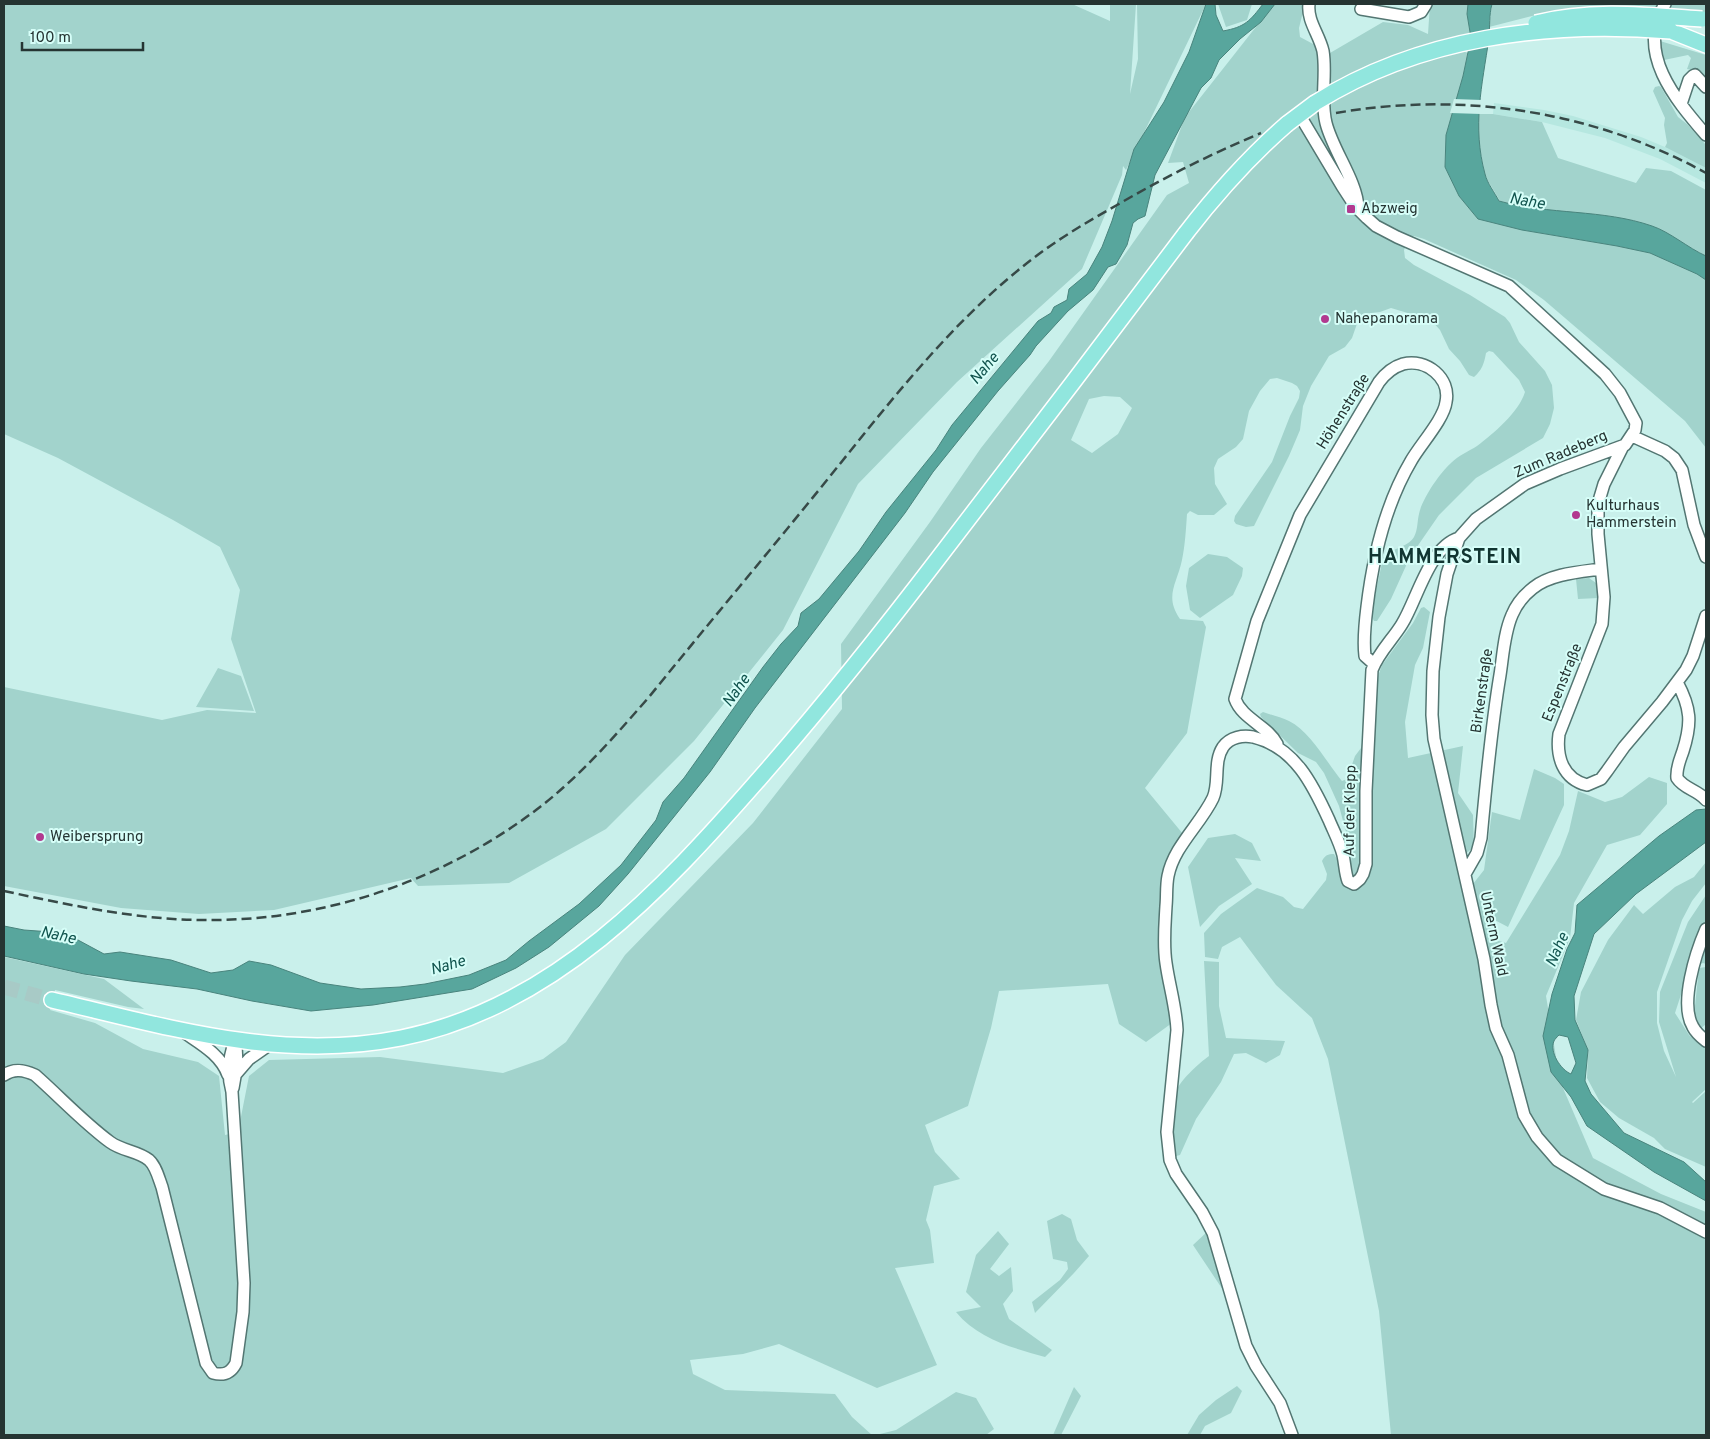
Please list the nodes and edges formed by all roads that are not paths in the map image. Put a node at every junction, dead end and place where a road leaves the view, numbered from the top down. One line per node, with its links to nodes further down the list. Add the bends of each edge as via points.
1 (1309, 4): 12 (street, via 1309,16 1321,43 1324,60 1326,124 1356,192)
2 (1426, 4): 4 (street, via 1421,12 1409,17)
3 (1665, 4): 9 (street, via 1656,24 1654,52)
4 (1361, 8)
5 (1704, 19): 6 (main road, bridge, via 1589,14 1527,25)
6 (1499, 36): 7 (main road, bridge, via 1565,28 1610,28 1671,31); 10 (main road, bridge, via 1398,62 1352,82)
7 (1702, 40)
8 (1706, 87): 9 (street, via 1695,75 1692,76)
9 (1681, 104): 11 (street)
10 (1299, 114): 12 (street); 30 (main road, bridge, via 1247,161 1217,194 884,629 788,746 669,877 609,933 539,984 492,1009 450,1025 403,1038 352,1046)
11 (1706, 135)
12 (1358, 210): 13 (street, via 1385,232 1498,280 1513,290 1605,374 1634,417 1636,424)
13 (1632, 436): 14 (street, Zum Radeberg); 16 (street, via 1665,451 1682,470 1694,524)
14 (1623, 446): 15 (street, Zum Radeberg, via 1526,484 1476,520); 17 (street, Espenstraße, via 1598,504)
15 (1460, 538): 19 (street, Zum Radeberg, via 1450,542 1430,566 1403,622); 24 (street, Unterm Wald, via 1443,589 1433,671 1432,715 1434,739)
16 (1706, 557)
17 (1601, 569): 20 (street, Espenstraße, via 1604,596 1602,624 1559,734 1558,753 1567,773 1587,785 1601,779); 24 (street, Birkenstraße, via 1544,581 1525,595 1512,615 1498,684 1481,838)
18 (1706, 616): 20 (street, via 1693,656)
19 (1374, 664): 21 (street, Höhenstraße, via 1365,656 1364,647 1370,586 1382,529 1402,478 1447,401 1441,377 1420,364 1402,364 1384,376 1310,496 1257,620); 22 (street, Auf der Klepp, via 1366,791 1366,864 1363,874 1354,884 1348,881 1339,844 1310,780)
20 (1677, 682): 23 (street, via 1690,713 1677,778)
21 (1235, 700): 22 (street, Auf der Klepp)
22 (1278, 747): 34 (street, Auf der Klepp, via 1249,736 1240,736 1222,748 1214,798 1171,866 1167,882 1166,962 1177,1030 1168,1152 1172,1168 1213,1233 1246,1346 1280,1403)
23 (1706, 800)
24 (1465, 874): 33 (street, Unterm Wald, via 1496,1028 1508,1055 1524,1115 1537,1137 1557,1160 1604,1189 1660,1208)
25 (1706, 929): 29 (street, via 1695,960 1688,1007 1692,1026)
26 (52, 1000): 27 (main road)
27 (181, 1030): 28 (main road); 32 (street, via 212,1052)
28 (235, 1041): 30 (main road); 32 (street)
29 (1706, 1041)
30 (269, 1045): 32 (street)
31 (4, 1075): 32 (street, via 17,1070 35,1075 111,1143 150,1160 162,1187 206,1363 213,1372 222,1374 233,1369 236,1363 244,1283)
32 (232, 1076)
33 (1706, 1232)
34 (1292, 1435)

